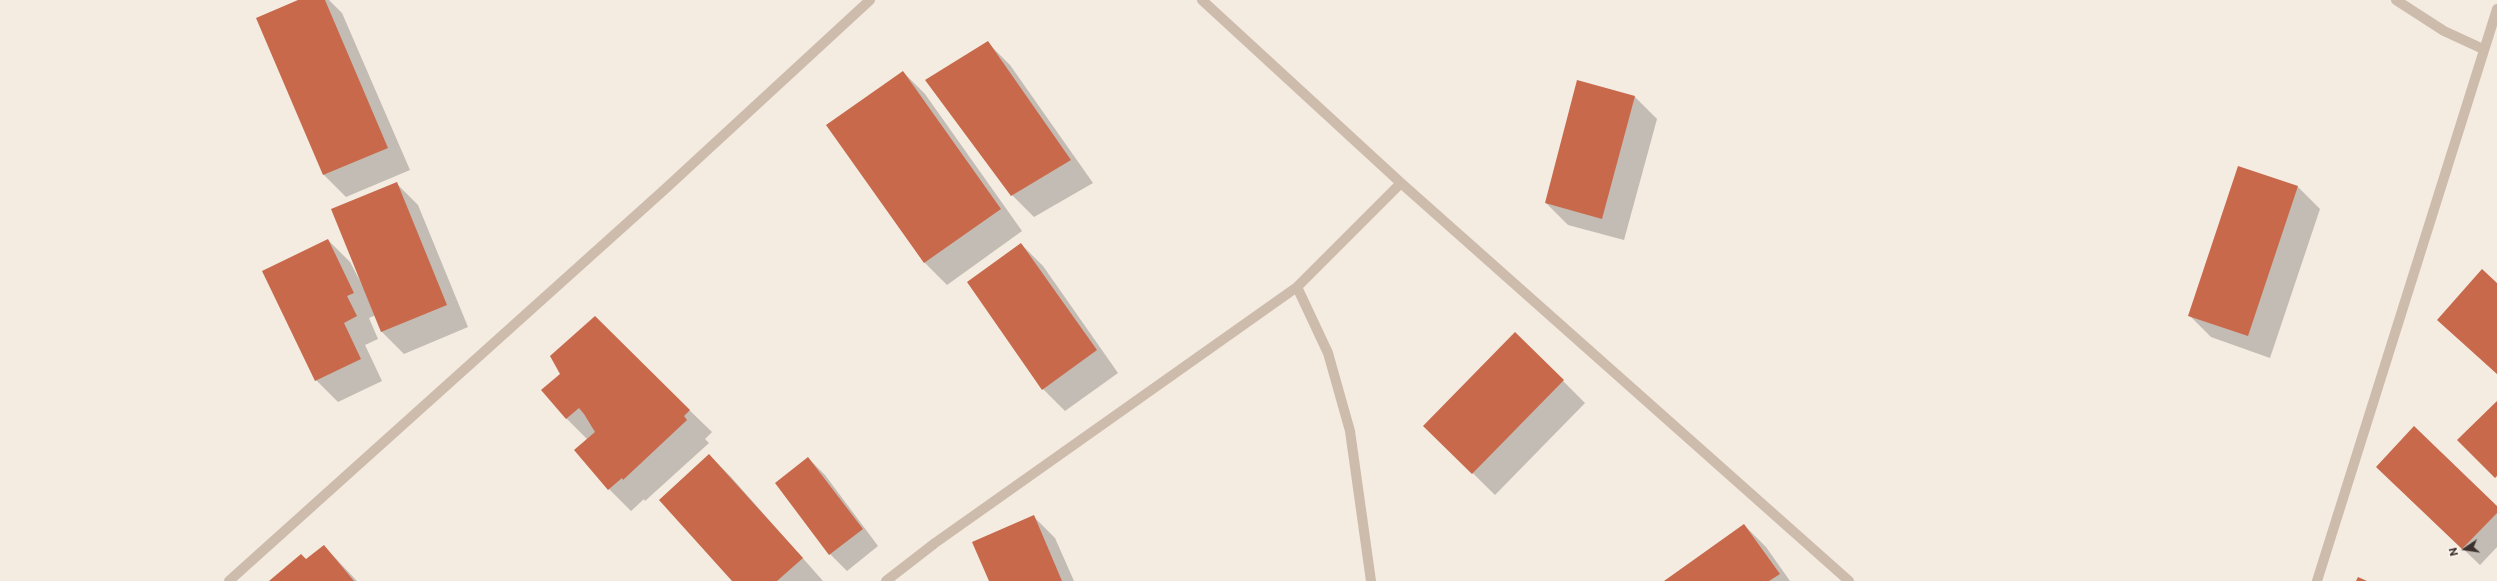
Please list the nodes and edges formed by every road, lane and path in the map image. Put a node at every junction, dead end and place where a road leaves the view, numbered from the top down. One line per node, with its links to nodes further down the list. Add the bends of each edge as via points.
1 (870, 0): 8 (street, via 658,195)
2 (1202, 0): 6 (street)
3 (2396, 0): 5 (street, via 2444,32)
4 (2497, 10): 5 (street)
5 (2483, 49): 12 (street)
6 (1401, 183): 7 (street); 11 (street)
7 (1297, 287): 9 (street, via 935,543); 10 (street, via 1328,353 1350,431)
8 (229, 581)
9 (886, 581)
10 (1371, 581)
11 (1849, 581)
12 (2317, 581)

